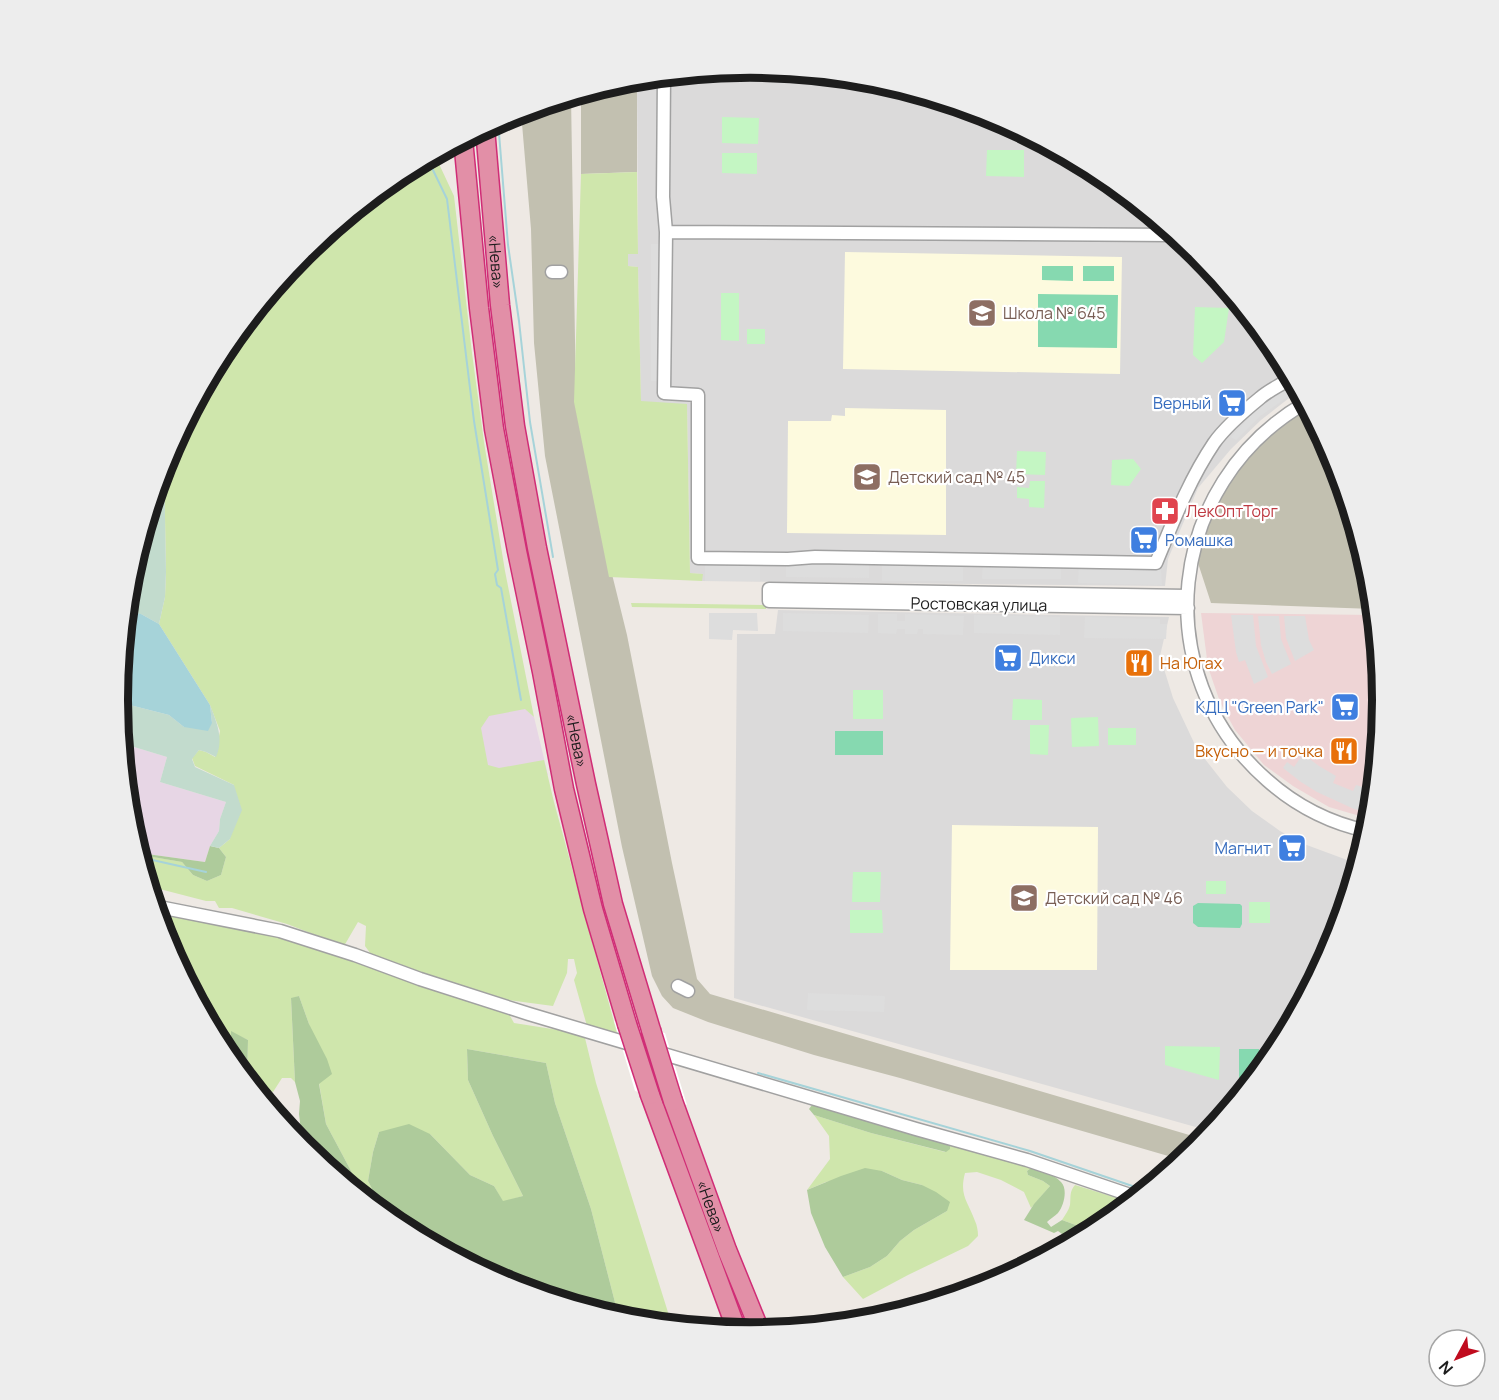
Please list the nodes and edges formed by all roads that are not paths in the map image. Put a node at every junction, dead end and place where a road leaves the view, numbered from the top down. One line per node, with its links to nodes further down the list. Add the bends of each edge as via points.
1 (664, 84): 4 (street)
2 (486, 137): 14 (highway, «Нева», bridge, via 514,426 586,784 611,893 673,1101)
3 (464, 148): 13 (highway, «Нева», bridge, via 494,429 564,789 593,909 627,1024)
4 (666, 232): 5 (street); 6 (street, via 664,393 698,395 698,558 1156,563 1179,508 1215,442 1261,396)
5 (1163, 235)
6 (1284, 382)
7 (1298, 408): 9 (street, via 1262,435 1238,460 1211,502 1194,548)
8 (769, 595): 9 (street, Ростовская улица)
9 (1188, 602): 10 (street, via 1191,644 1200,680 1236,748 1277,789 1301,806)
10 (1358, 829)
11 (164, 908): 12 (street, via 280,931 529,1014 1026,1160)
12 (1127, 1194)
13 (734, 1322)
14 (756, 1322)

